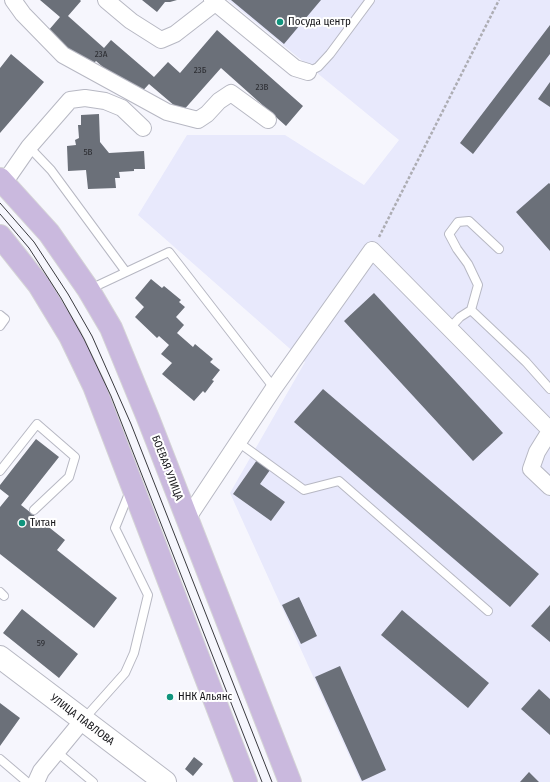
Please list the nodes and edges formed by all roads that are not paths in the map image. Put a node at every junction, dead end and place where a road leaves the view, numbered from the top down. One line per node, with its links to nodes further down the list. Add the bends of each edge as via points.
1 (13, 0): 6 (street, via 23,14 63,55 167,112 198,120 231,93)
2 (106, 0): 4 (street, via 131,21 161,40 175,34)
3 (370, 0): 5 (lane, via 330,54 318,67)
4 (214, 2): 5 (street, via 295,68)
5 (308, 72)
6 (268, 120)
7 (143, 128): 8 (street, via 122,108 106,101 85,98 70,100)
8 (29, 147): 9 (street); 12 (lane, via 51,170)
9 (2, 181): 13 (main road, БОЕВАЯ УЛИЦА, via 49,233)
10 (0, 236): 23 (main road, via 39,285 70,336 94,386)
11 (499, 249): 14 (lane, via 469,221 458,222 449,234 478,285)
12 (126, 272): 13 (lane); 18 (lane, via 169,252)
13 (88, 289): 26 (main road, БОЕВАЯ УЛИЦА, via 111,328)
14 (471, 310): 17 (lane); 19 (lane, via 526,362)
15 (0, 315): 16 (lane, via 5,319)
16 (0, 326)
17 (450, 328): 18 (street, via 372,250); 20 (street)
18 (274, 388): 21 (street)
19 (550, 389)
20 (550, 430): 24 (street, via 537,452 532,470)
21 (238, 442): 26 (street); 27 (lane, via 304,490 339,481)
22 (0, 471): 25 (lane, via 37,424 75,457 69,477)
23 (133, 484): 29 (lane, via 115,528 148,594 134,652 125,673); 32 (main road)
24 (550, 486)
25 (34, 510)
26 (187, 519): 37 (main road, БОЕВАЯ УЛИЦА)
27 (488, 611)
28 (0, 657): 29 (street, УЛИЦА ПАВЛОВА)
29 (82, 720): 30 (street); 36 (street, УЛИЦА ПАВЛОВА)
30 (56, 752): 34 (street); 35 (lane)
31 (0, 759): 33 (lane)
32 (242, 777)
33 (27, 782)
34 (36, 782)
35 (93, 782)
36 (165, 782)
37 (290, 782)

